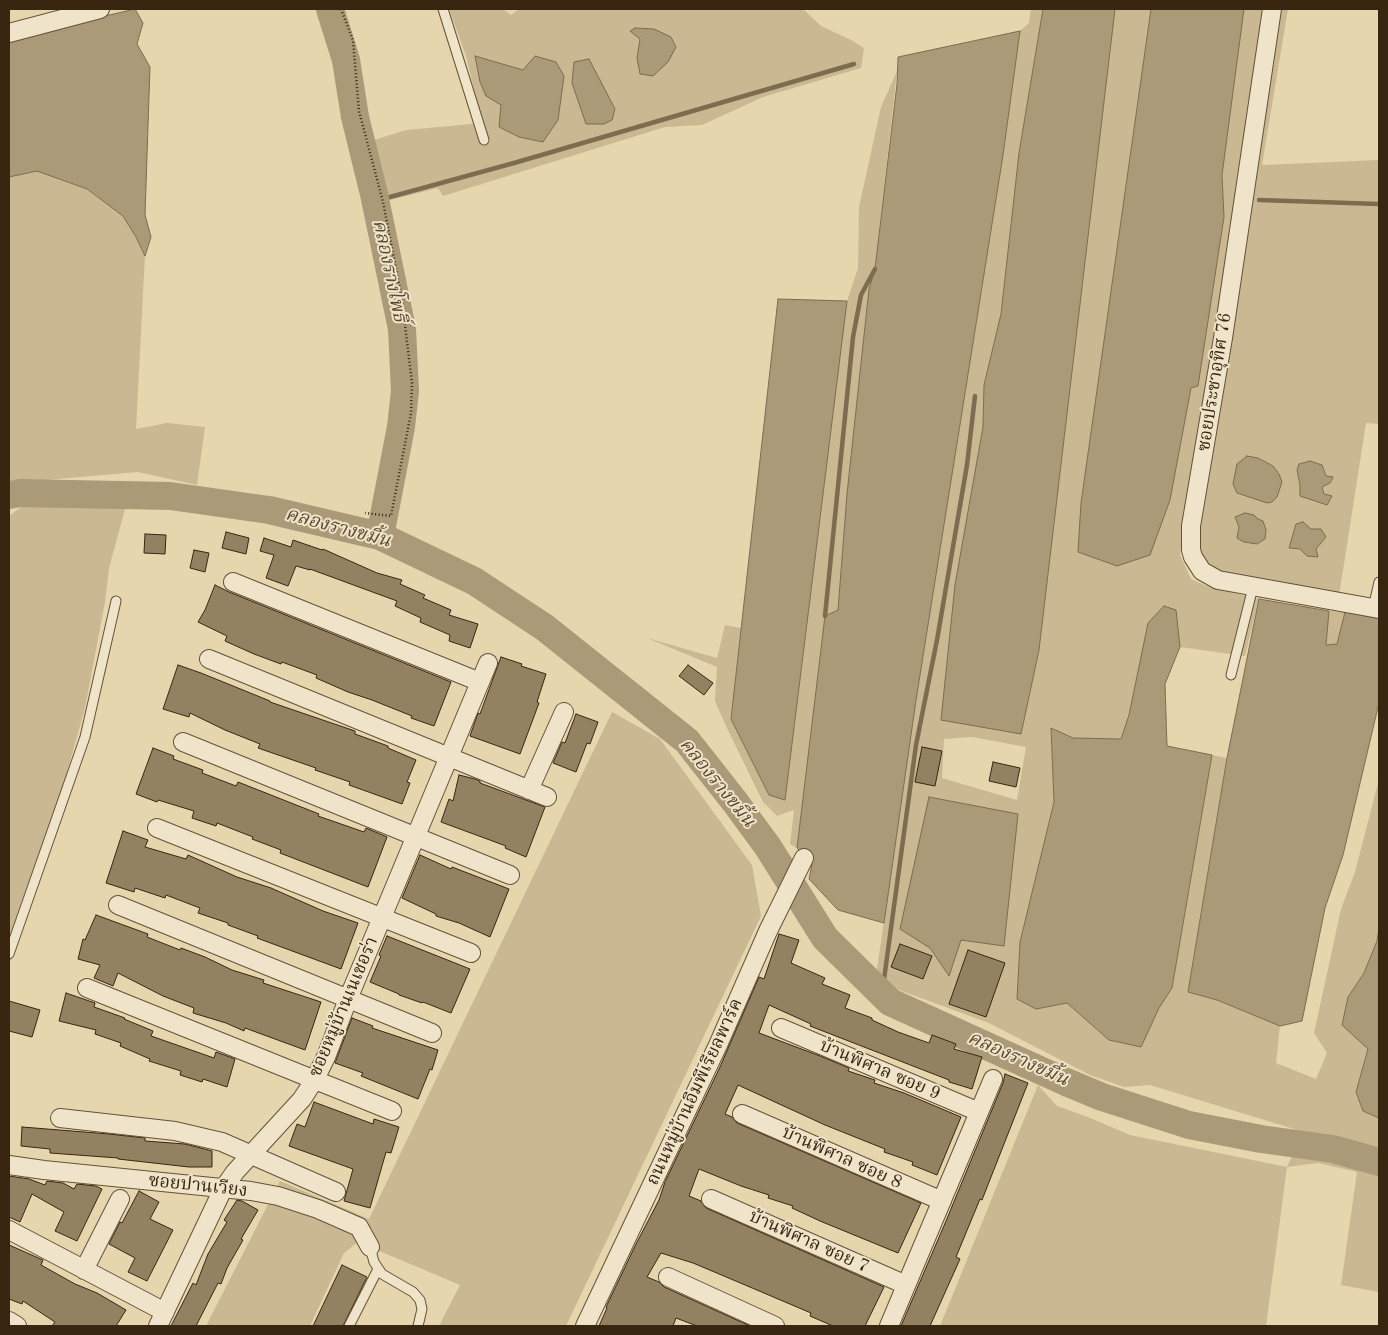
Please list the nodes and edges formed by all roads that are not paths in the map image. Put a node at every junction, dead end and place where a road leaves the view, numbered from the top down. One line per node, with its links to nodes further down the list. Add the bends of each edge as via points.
1 (100, 9): 4 (street)
2 (443, 9): 5 (lane)
3 (1272, 9): 8 (street, ซอยประชาอุทิศ 76, via 1190,537 1190,550 1202,571 1218,580)
4 (9, 33)
5 (484, 140)
6 (233, 582): 14 (street)
7 (1379, 582): 10 (lane)
8 (1253, 587): 10 (street, ซอยประชาอุทิศ 76); 13 (lane)
9 (116, 601): 27 (lane, via 86,737)
10 (1376, 608)
11 (209, 659): 17 (street)
12 (488, 663): 14 (street, ซอยหมู่บ้านเนเชอร่า)
13 (1231, 675)
14 (480, 682): 17 (street, ซอยหมู่บ้านเนเชอร่า)
15 (564, 712): 18 (street)
16 (182, 742): 21 (street)
17 (448, 757): 18 (street); 21 (street, ซอยหมู่บ้านเนเชอร่า)
18 (529, 790): 19 (street)
19 (547, 797)
20 (157, 828): 25 (street)
21 (417, 837): 23 (street); 25 (street, ซอยหมู่บ้านเนเชอร่า)
22 (804, 858): 56 (street, ถนนหมู่บ้านอิมพีเรียลพาร์ค)
23 (510, 875)
24 (118, 905): 29 (street)
25 (382, 916): 26 (street); 29 (street, ซอยหมู่บ้านเนเชอร่า)
26 (471, 953)
27 (9, 954)
28 (87, 988): 32 (street)
29 (348, 999): 31 (street); 32 (street, ซอยหมู่บ้านเนเชอร่า)
30 (781, 1028): 35 (street, บ้านพิศาล ซอย 9)
31 (432, 1033)
32 (315, 1079): 34 (street); 38 (street, ซอยหมู่บ้านเนเชอร่า, via 302,1099)
33 (993, 1079): 35 (street)
34 (392, 1111)
35 (979, 1112): 44 (street)
36 (742, 1114): 44 (street, บ้านพิศาล ซอย 8)
37 (60, 1118): 38 (street, via 175,1131 222,1142)
38 (251, 1154): 40 (street, ซอยหมู่บ้านเนเชอร่า); 41 (street)
39 (9, 1165): 40 (street, ซอยปานเวียง)
40 (223, 1189): 46 (street, ซอยปานเวียง, via 278,1196 318,1209 359,1227); 51 (street, ซอยหมู่บ้านเนเชอร่า)
41 (336, 1192)
42 (120, 1199): 48 (street)
43 (712, 1199): 50 (street, บ้านพิศาล ซอย 7)
44 (942, 1201): 50 (street)
45 (9, 1230): 48 (street)
46 (370, 1246): 47 (lane)
47 (378, 1269): 54 (lane); 55 (lane, via 420,1300 422,1308)
48 (84, 1270): 51 (street)
49 (668, 1277): 57 (street)
50 (906, 1285): 58 (street)
51 (162, 1319)
52 (9, 1321): 53 (street)
53 (17, 1326)
54 (349, 1326)
55 (418, 1326)
56 (585, 1326)
57 (775, 1326)
58 (889, 1326)

